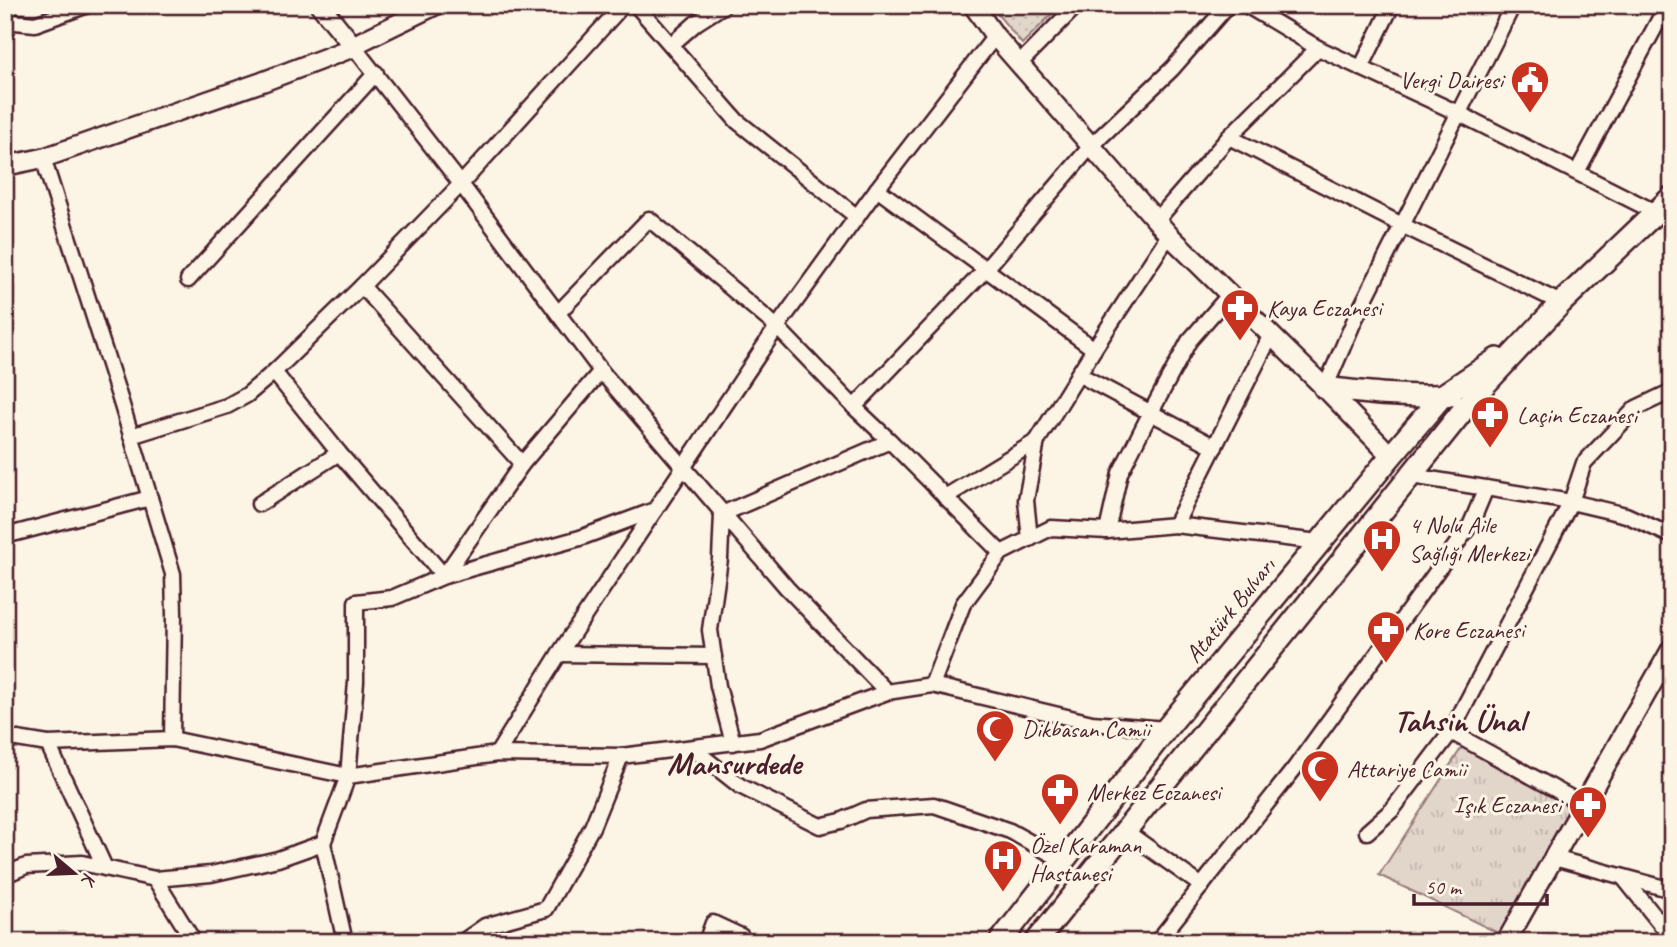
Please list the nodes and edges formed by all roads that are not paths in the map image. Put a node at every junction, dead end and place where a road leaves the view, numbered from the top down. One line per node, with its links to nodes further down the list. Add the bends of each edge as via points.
1 (88, 5): 14 (street, via 35,24)
2 (320, 5): 17 (street)
3 (436, 5): 17 (street)
4 (623, 5): 28 (street)
5 (636, 5): 16 (street)
6 (724, 5): 16 (street)
7 (973, 5): 15 (street)
8 (1077, 5): 19 (street)
9 (1227, 5): 24 (street, via 1172,69)
10 (1246, 5): 18 (street)
11 (1392, 5): 20 (street)
12 (1513, 5): 22 (street)
13 (1667, 5): 27 (street)
14 (5, 20)
15 (995, 36): 19 (street); 29 (street)
16 (671, 45): 32 (street, via 737,121)
17 (354, 47): 21 (street); 25 (street)
18 (1318, 48): 20 (street); 23 (street)
19 (1019, 64): 24 (street)
20 (1361, 68): 22 (street)
21 (376, 73): 28 (street); 37 (street)
22 (1458, 113): 27 (street); 34 (street)
23 (1229, 137): 33 (street); 34 (street)
24 (1091, 146): 33 (street); 36 (street)
25 (43, 158): 26 (street); 55 (street)
26 (5, 166)
27 (1577, 173): 31 (street)
28 (461, 184): 38 (street); 41 (street)
29 (877, 189): 32 (street); 36 (street)
30 (1672, 197): 31 (main road)
31 (1655, 212): 40 (main road)
32 (857, 217): 42 (street)
33 (1156, 220): 35 (street)
34 (1402, 225): 40 (street); 49 (street)
35 (1169, 235): 39 (street); 45 (street)
36 (986, 269): 45 (street); 53 (street)
37 (188, 280)
38 (362, 286): 47 (street); 61 (street)
39 (1230, 294): 43 (street); 54 (street, via 1189,341)
40 (1560, 303): 44 (main road)
41 (558, 313): 42 (street, via 649,219); 46 (street)
42 (777, 327): 53 (street); 62 (street)
43 (1271, 335): 49 (street); 58 (street)
44 (1528, 338): 51 (main road); 52 (main road, Atatürk Bulvarı)
45 (1094, 349): 48 (street)
46 (601, 371): 61 (street); 62 (street)
47 (274, 372): 55 (street, via 227,406); 59 (street)
48 (1078, 374): 54 (street); 57 (street)
49 (1325, 388): 52 (main road, via 1391,396); 60 (street)
50 (1672, 391): 67 (street, via 1636,408 1584,463)
51 (1476, 393): 52 (main road); 63 (main road)
52 (1443, 395): 60 (main road, Atatürk Bulvarı)
53 (854, 407): 56 (street)
54 (1150, 414): 58 (street); 72 (street, via 1120,473)
55 (131, 436): 66 (street)
56 (890, 441): 65 (street); 70 (street)
57 (1037, 441): 65 (street); 75 (street, via 1026,500)
58 (1215, 447): 71 (street)
59 (339, 453): 68 (street); 78 (street)
60 (1391, 456): 63 (main road); 76 (main road, Atatürk Bulvarı)
61 (522, 464): 78 (street)
62 (682, 468): 69 (street); 70 (street)
63 (1412, 475): 64 (street); 96 (main road)
64 (1486, 488): 67 (street); 105 (street, via 1471,524 1294,769)
65 (945, 497): 77 (street)
66 (150, 498): 73 (street); 88 (street, via 173,574)
67 (1571, 502): 74 (street, via 1626,515); 86 (street)
68 (259, 504)
69 (655, 510): 78 (street, via 580,538); 80 (street)
70 (722, 514): 81 (street, via 710,630); 84 (street)
71 (1175, 526): 72 (street); 76 (street)
72 (1107, 531): 75 (street, via 1051,528)
73 (5, 536)
74 (1672, 536)
75 (1030, 539): 77 (street)
76 (1319, 542): 85 (main road, Atatürk Bulvarı)
77 (1001, 553): 83 (street, via 963,604)
78 (444, 576): 94 (street, via 392,598 356,602 356,682)
79 (1672, 648): 82 (street)
80 (559, 654): 81 (street); 92 (street)
81 (714, 656): 89 (street)
82 (1665, 677): 95 (street)
83 (932, 685): 84 (street); 85 (street, via 1092,723)
84 (887, 692): 89 (street, via 760,739)
85 (1166, 729): 100 (main road, Atatürk Bulvarı)
86 (1451, 732): 95 (street); 97 (street, via 1392,810)
87 (11, 738): 90 (street)
88 (172, 739): 90 (street); 94 (street)
89 (733, 743): 91 (street)
90 (48, 744): 101 (street)
91 (692, 748): 93 (street); 100 (street, via 740,786 820,826 866,810 934,805 1010,831)
92 (497, 754): 93 (street); 94 (street)
93 (621, 756): 110 (street, via 592,827 546,909 485,926)
94 (348, 776): 98 (street)
95 (1584, 804): 99 (street)
96 (1125, 831): 105 (street); 114 (main road)
97 (1367, 832)
98 (323, 844): 104 (street, via 211,874); 109 (street)
99 (1554, 858): 103 (street); 116 (street)
100 (1064, 861): 113 (main road, Atatürk Bulvarı)
101 (105, 868): 102 (street, via 82,863 26,866); 104 (street)
102 (5, 875)
103 (1623, 877): 106 (street); 107 (street)
104 (155, 879): 108 (street)
105 (1202, 886): 115 (street)
106 (1672, 891)
107 (1672, 938)
108 (194, 942)
109 (345, 942)
110 (463, 942)
111 (706, 942): 112 (street, via 713,923 741,936)
112 (744, 942)
113 (1000, 942)
114 (1036, 942)
115 (1157, 942)
116 (1506, 942)

